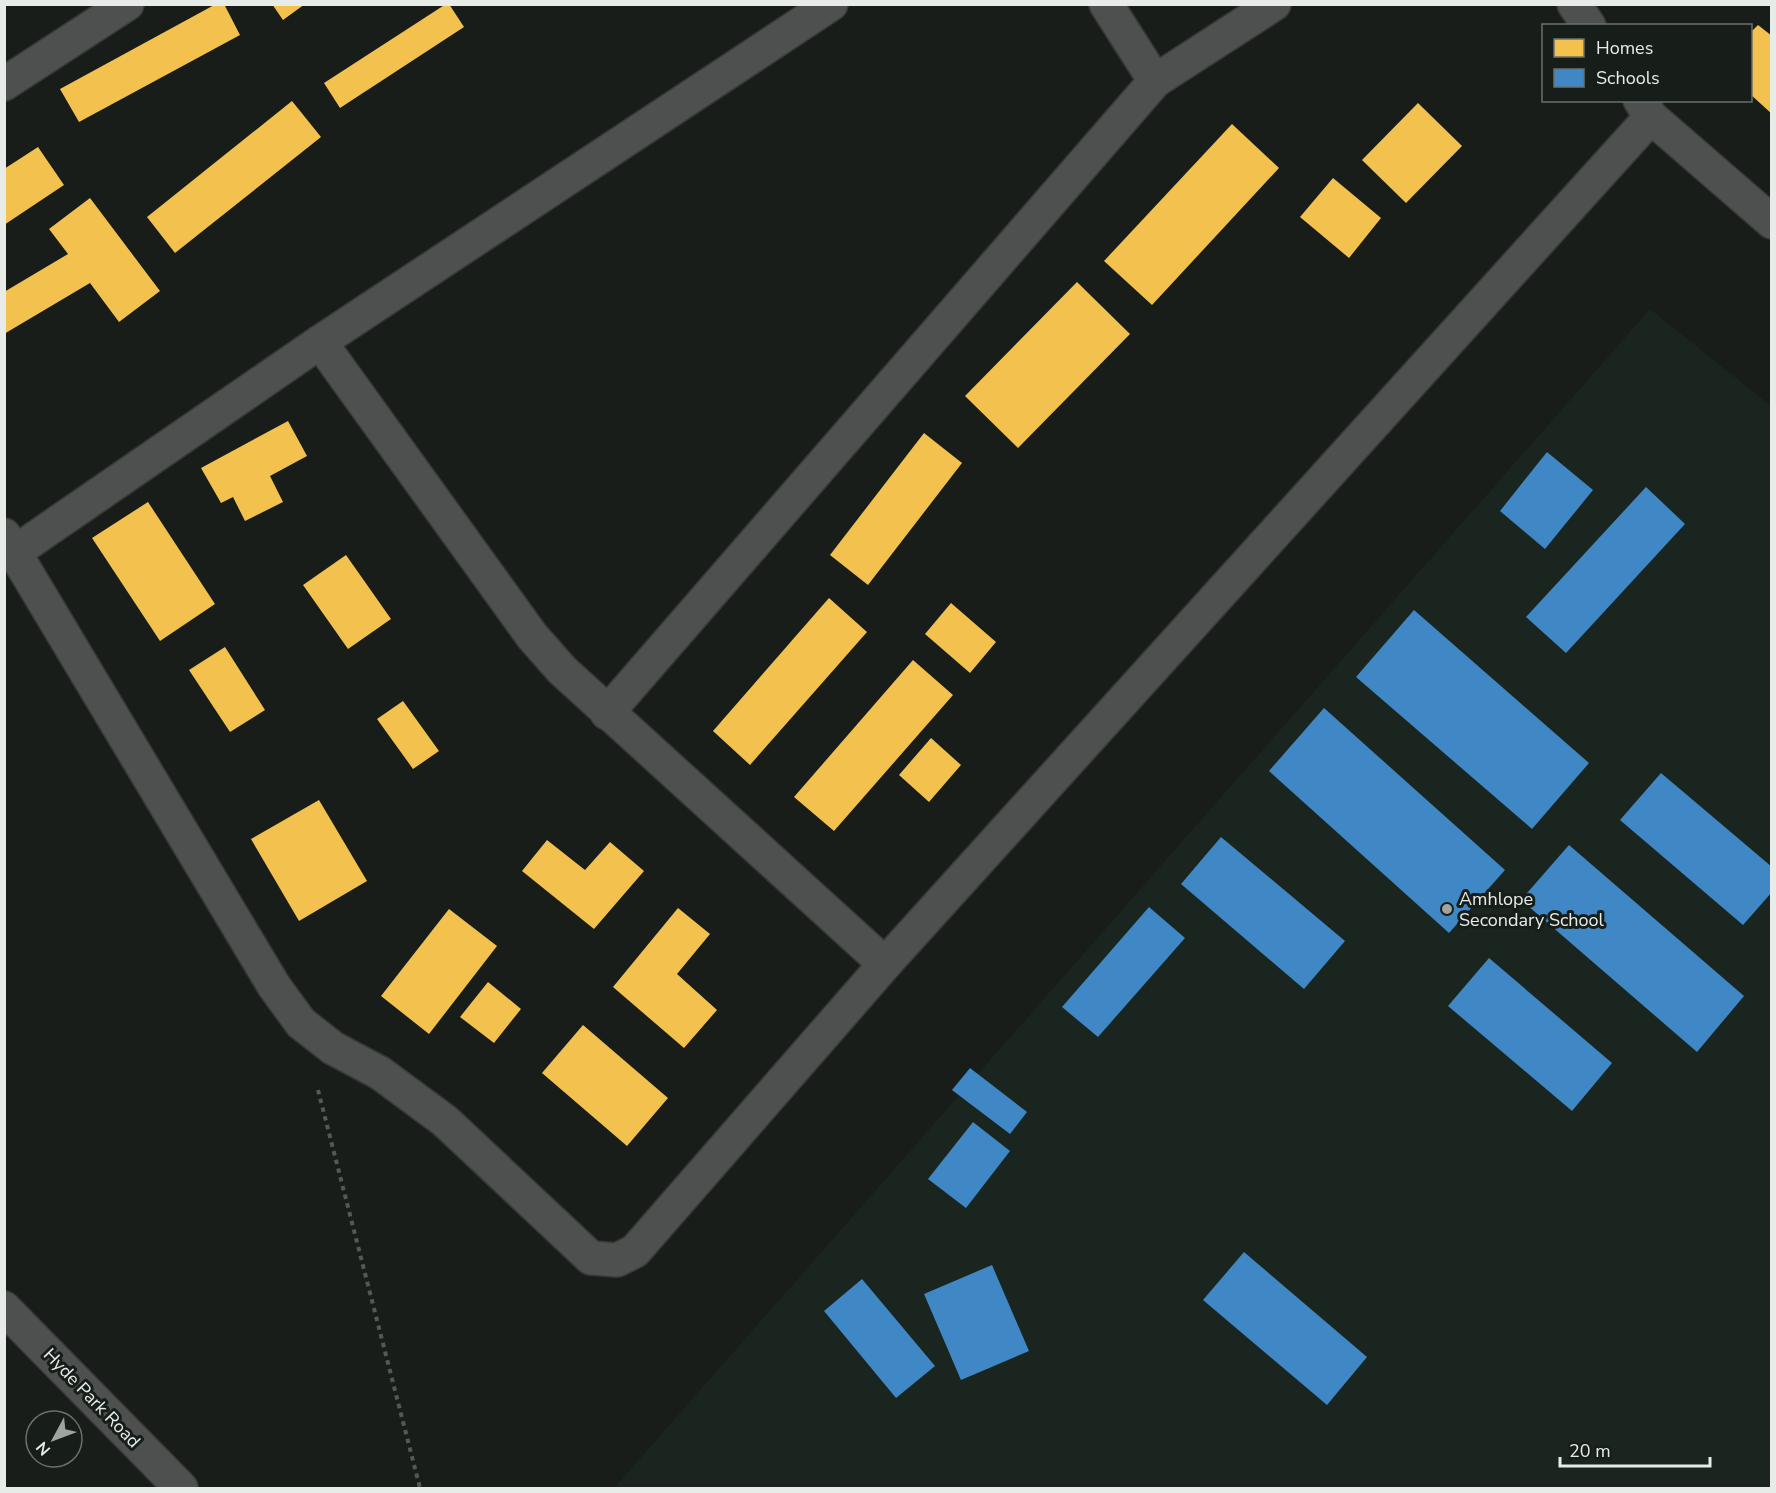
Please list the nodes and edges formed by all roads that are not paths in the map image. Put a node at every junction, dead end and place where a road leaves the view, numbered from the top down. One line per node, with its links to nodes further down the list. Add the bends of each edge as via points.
1 (127, 4): 8 (street)
2 (831, 4): 11 (street)
3 (1106, 4): 7 (street)
4 (1274, 4): 7 (street)
5 (1575, 4): 6 (street)
6 (1588, 24)
7 (1155, 81): 13 (street)
8 (4, 84)
9 (1646, 109): 10 (street); 14 (street)
10 (1772, 222)
11 (320, 342): 12 (street); 13 (street, via 532,636)
12 (10, 543): 14 (street, via 274,986 300,1023 333,1048 380,1073 446,1121 591,1258 617,1260 635,1251)
13 (607, 712): 14 (street)
14 (885, 964)
15 (4, 1308): 16 (street, Hyde Park Road)
16 (181, 1488)

